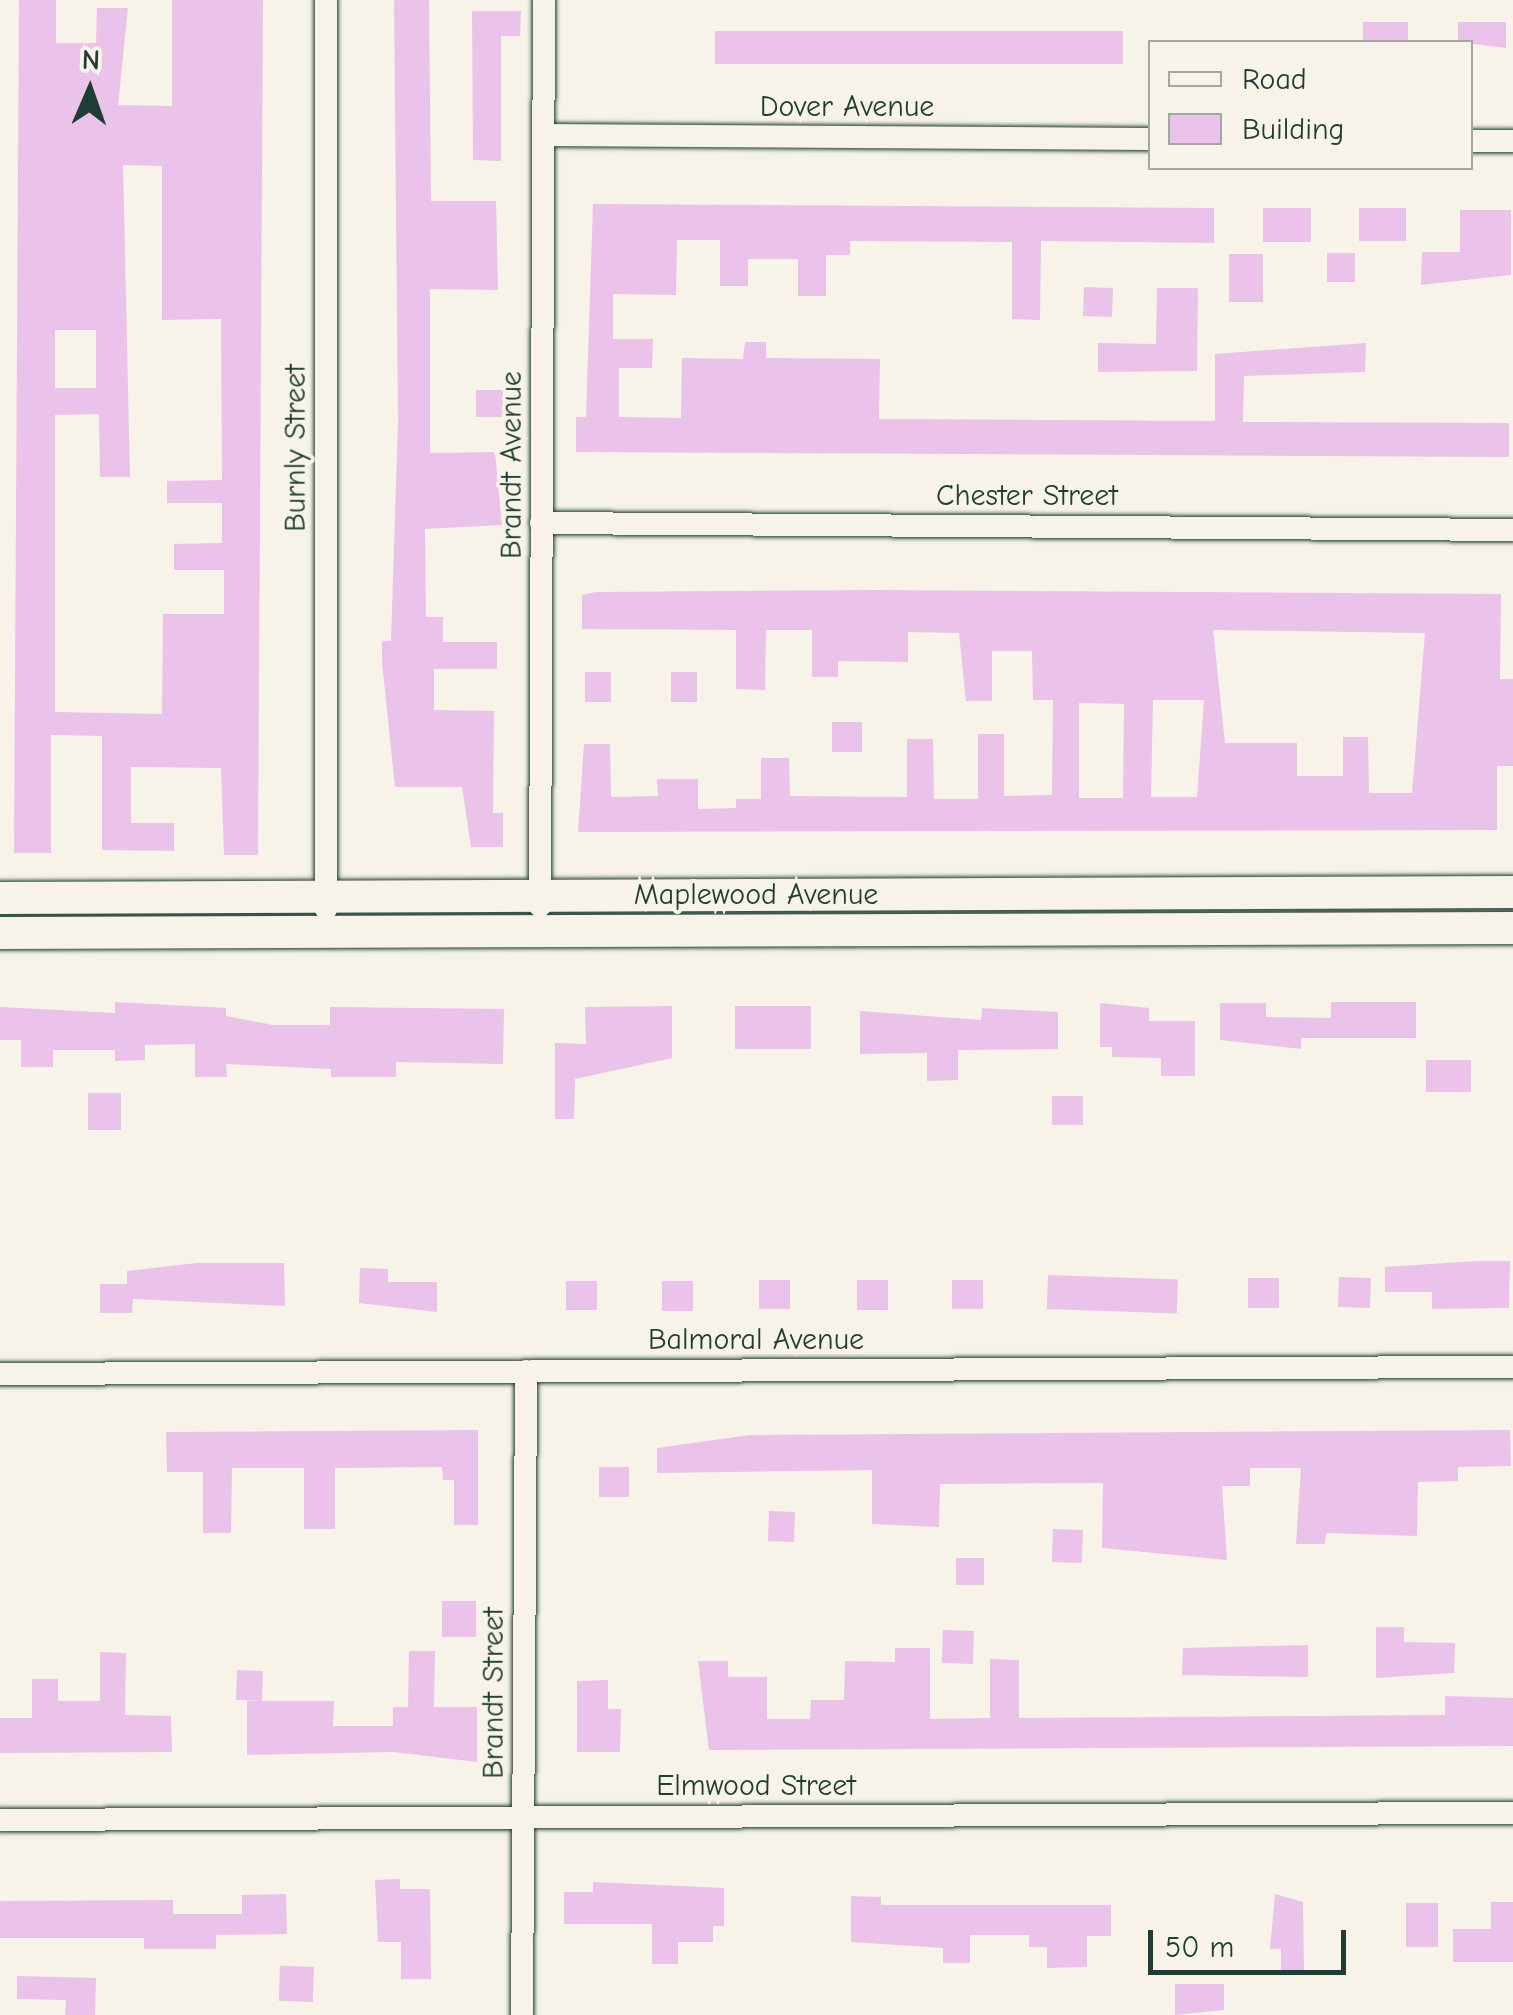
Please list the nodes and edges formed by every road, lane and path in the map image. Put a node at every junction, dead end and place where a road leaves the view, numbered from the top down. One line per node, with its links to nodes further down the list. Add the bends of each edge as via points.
1 (326, 0): 12 (street, Burnly Street)
2 (544, 0): 3 (street, Brandt Avenue)
3 (544, 135): 4 (street, Dover Avenue); 7 (street, Brandt Avenue)
4 (1148, 139)
5 (1473, 141): 6 (street)
6 (1513, 141)
7 (542, 523): 8 (street, Chester Street); 11 (street, Brandt Avenue)
8 (1513, 530)
9 (1513, 892): 10 (street, Maplewood Avenue)
10 (1070, 894): 11 (street, Maplewood Avenue); 15 (street)
11 (540, 895): 12 (street, Maplewood Avenue); 16 (street, Brandt Avenue)
12 (326, 896): 13 (street, Maplewood Avenue); 18 (street, Burnly Street)
13 (0, 898)
14 (1513, 928): 15 (street, Maplewood Avenue)
15 (1071, 930): 16 (street, Maplewood Avenue)
16 (540, 931): 18 (street, Maplewood Avenue)
17 (0, 933): 18 (street, Maplewood Avenue)
18 (326, 933)
19 (1513, 1367): 20 (street, Balmoral Avenue)
20 (526, 1371): 21 (street, Balmoral Avenue); 23 (street, Brandt Street)
21 (0, 1374)
22 (1513, 1813): 23 (street, Elmwood Street)
23 (523, 1817): 24 (street, Elmwood Street); 25 (street, Brandt Street)
24 (0, 1820)
25 (522, 2015)

